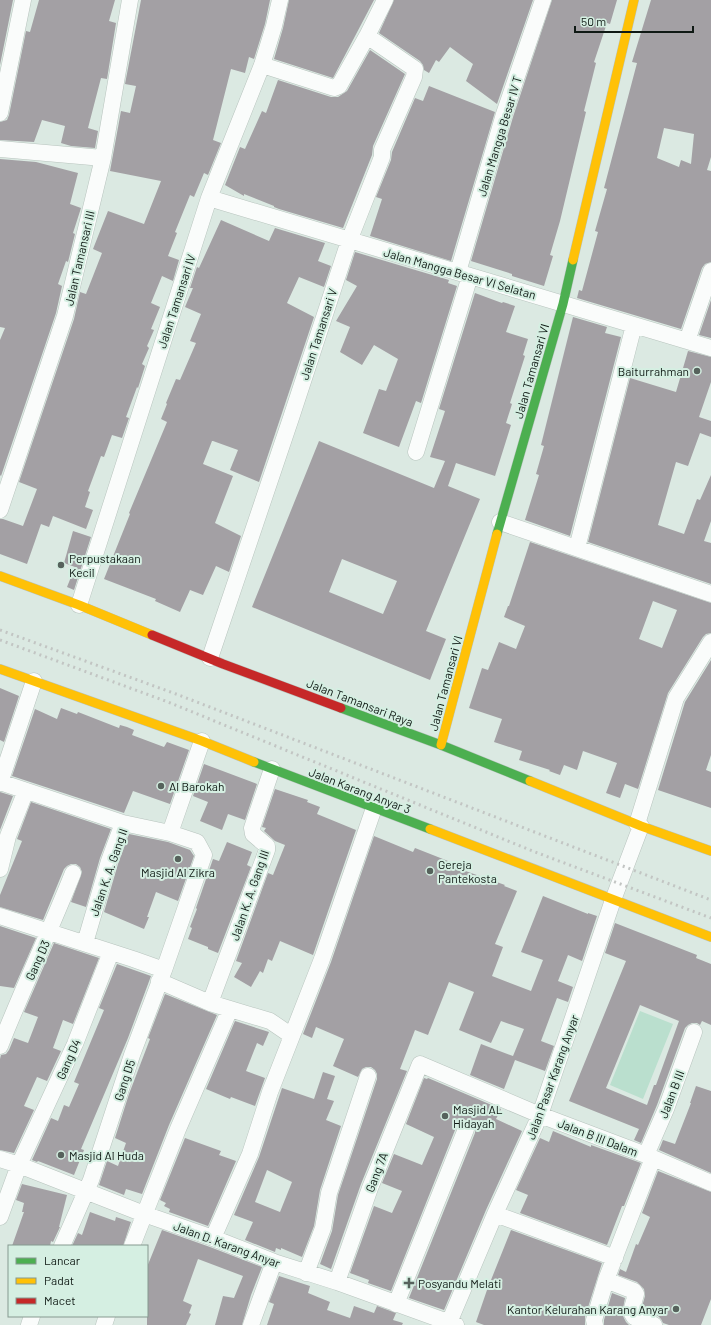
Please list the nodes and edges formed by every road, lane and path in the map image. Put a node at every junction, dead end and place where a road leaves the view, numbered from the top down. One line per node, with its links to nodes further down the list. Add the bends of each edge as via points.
1 (23, 0): 9 (street)
2 (130, 0): 11 (street, Jalan Tamansari III)
3 (280, 0): 8 (street, Jalan Tamansari IV)
4 (385, 0): 7 (street)
5 (543, 0): 15 (street, Jalan Mangga Besar IV T, via 504,114)
6 (634, 0): 16 (street, Jalan Tamansari VI)
7 (367, 36): 8 (street, via 343,81 334,88); 13 (street, Jalan Tamansari V, via 415,69)
8 (262, 65): 12 (street, Jalan Tamansari IV)
9 (0, 113)
10 (0, 149): 11 (street)
11 (103, 158): 21 (street, Jalan Tamansari III, via 65,316)
12 (209, 198): 13 (street, Jalan Mangga Besar VI Selatan); 26 (street, Jalan Tamansari IV)
13 (349, 241): 15 (street, Jalan Mangga Besar VI Selatan); 28 (street, Jalan Tamansari V)
14 (711, 271): 18 (street)
15 (464, 274): 16 (street, Jalan Mangga Besar VI Selatan); 20 (street, Jalan Mangga Besar IV T)
16 (563, 304): 17 (street, Jalan Mangga Besar VI Selatan); 22 (street, Jalan Tamansari VI)
17 (634, 325): 18 (street, Jalan Mangga Besar VI Selatan); 23 (street)
18 (687, 341): 19 (street, Jalan Mangga Besar VI Selatan)
19 (711, 348)
20 (416, 452)
21 (0, 510)
22 (500, 522): 23 (street); 32 (street, Jalan Tamansari VI)
23 (577, 548): 25 (street)
24 (0, 576): 26 (street, Jalan Tamansari Raya)
25 (711, 594)
26 (79, 605): 28 (street, Jalan Tamansari Raya)
27 (711, 642): 38 (street, Jalan Pasar Karang Anyar, via 676,698)
28 (210, 658): 32 (street, Jalan Tamansari Raya)
29 (0, 669): 30 (street, Jalan Karang Anyar 3)
30 (34, 681): 31 (street, Jalan Karang Anyar 3); 34 (street)
31 (202, 741): 33 (street, Jalan Karang Anyar 3); 39 (street)
32 (441, 745): 38 (street, Jalan Tamansari Raya)
33 (272, 769): 36 (street, Jalan Karang Anyar 3); 50 (street, Jalan K. A. Gang III, via 252,828 253,834 267,846 267,850)
34 (0, 782): 35 (street)
35 (24, 790): 37 (street); 41 (street)
36 (374, 808): 43 (street, Jalan Karang Anyar 3); 53 (street, via 322,959)
37 (123, 823): 39 (street, Jalan K. A. Gang II); 47 (street, Jalan K. A. Gang II)
38 (639, 825): 40 (street, Jalan Tamansari Raya); 43 (street, Jalan Pasar Karang Anyar)
39 (170, 833): 49 (street, Jalan K. A. Gang II, via 197,842 204,855)
40 (711, 852)
41 (0, 869)
42 (73, 873): 45 (street, Gang D3)
43 (613, 900): 46 (street, Jalan Karang Anyar 3); 57 (street, Jalan Pasar Karang Anyar)
44 (0, 916): 45 (street)
45 (49, 932): 47 (street); 54 (street, Gang D3)
46 (711, 937)
47 (85, 943): 48 (street)
48 (111, 952): 49 (street); 61 (street, Gang D4, via 75,1044)
49 (162, 976): 50 (street); 63 (street, Gang D5, via 132,1055)
50 (210, 1003): 51 (street)
51 (230, 1009): 53 (street, via 270,1021); 64 (street)
52 (694, 1032): 59 (street, Jalan B III)
53 (292, 1036): 67 (street, via 250,1154)
54 (0, 1046)
55 (420, 1064): 57 (street, Jalan B III Dalam); 74 (street, Gang 7A, via 370,1188)
56 (368, 1076): 72 (street, via 329,1193 323,1228)
57 (540, 1115): 59 (street, Jalan B III Dalam); 65 (street, Jalan Pasar Karang Anyar)
58 (466, 1129): 75 (street)
59 (649, 1157): 62 (street, Jalan B III Dalam); 70 (street, Jalan B III)
60 (0, 1159): 61 (street, Jalan D. Karang Anyar)
61 (20, 1165): 63 (street, Jalan D. Karang Anyar); 66 (street, Gang D4)
62 (711, 1183)
63 (86, 1192): 64 (street, Jalan D. Karang Anyar); 68 (street, Gang D5)
64 (144, 1214): 67 (street, Jalan D. Karang Anyar); 69 (street)
65 (495, 1214): 70 (street); 76 (street, Jalan Pasar Karang Anyar)
66 (0, 1217)
67 (213, 1238): 71 (street, Jalan D. Karang Anyar)
68 (62, 1245)
69 (132, 1245)
70 (615, 1258): 73 (street, Jalan B III)
71 (274, 1262): 72 (street, Jalan D. Karang Anyar); 77 (street)
72 (306, 1273): 74 (street, Jalan D. Karang Anyar)
73 (606, 1280): 78 (street, Jalan B III, via 594,1320); 79 (street, via 634,1291 636,1294 631,1312 634,1317)
74 (337, 1282): 75 (street, Jalan D. Karang Anyar)
75 (396, 1304): 76 (street, Jalan D. Karang Anyar)
76 (451, 1324)
77 (251, 1325)
78 (595, 1325)
79 (654, 1325)

